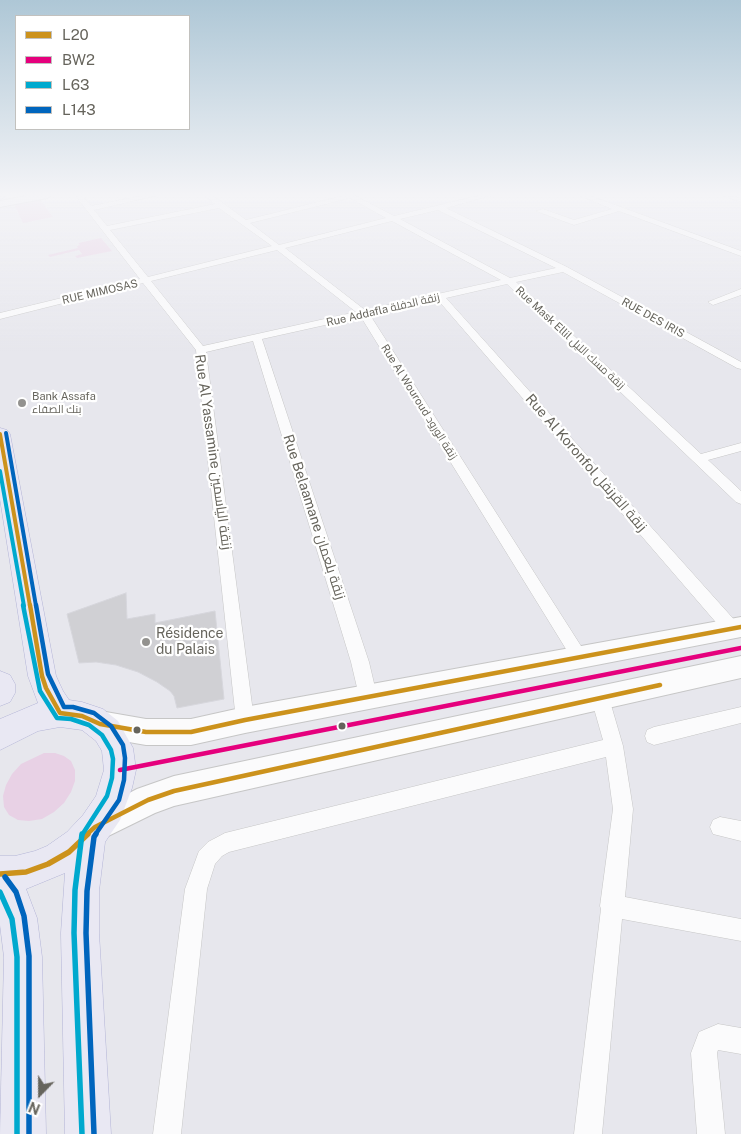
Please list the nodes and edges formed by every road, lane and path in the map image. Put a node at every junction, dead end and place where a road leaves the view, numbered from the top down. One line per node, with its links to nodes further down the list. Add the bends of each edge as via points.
1 (120, 248): 8 (street, Rue Al Yassamine زنقة الياسمين)
2 (279, 248): 8 (street, RUE MIMOSAS); 13 (street, Rue Al Wouroud زنقة الورود)
3 (448, 248): 9 (street, Rue Mask Ellil زنقة مسك الليل)
4 (521, 248): 7 (street, RUE DES IRIS)
5 (725, 248): 6 (street)
6 (741, 254)
7 (564, 269): 9 (street, Rue Addafla زنقة الدفلة); 17 (street, RUE DES IRIS)
8 (147, 281): 14 (street, RUE MIMOSAS); 16 (street, Rue Al Yassamine زنقة الياسمين)
9 (510, 282): 11 (street, Rue Addafla زنقة الدفلة); 20 (street, Rue Mask Ellil زنقة مسك الليل)
10 (741, 292): 12 (street)
11 (440, 297): 13 (street, Rue Addafla زنقة الدفلة); 22 (street, Rue Al Koronfol زنقة القرنفل)
12 (713, 302)
13 (364, 314): 15 (street, Rue Addafla زنقة الدفلة); 23 (street, Rue Al Wouroud زنقة الورود)
14 (0, 316)
15 (257, 338): 16 (street, Rue Addafla زنقة الدفلة); 27 (street, Rue Belaamane زنقة بلعمان)
16 (201, 350): 31 (street, Rue Al Yassamine زنقة الياسمين)
17 (741, 366)
18 (0, 434): 29 (main road, via 42,676)
19 (741, 447): 20 (street)
20 (698, 459): 21 (street, Rue Mask Ellil زنقة مسك الليل)
21 (741, 499)
22 (736, 628): 23 (main road)
23 (580, 657): 27 (main road)
24 (741, 667): 28 (main road)
25 (0, 684): 26 (main road)
26 (0, 693)
27 (368, 696): 31 (main road)
28 (600, 698): 35 (street); 37 (main road, via 174,791 148,800)
29 (60, 713): 32 (main road, via 82,716); 33 (main road, via 24,722)
30 (741, 715): 34 (street)
31 (246, 720): 32 (main road, via 167,734)
32 (100, 724): 37 (main road, via 117,748 120,770 113,798)
33 (0, 735)
34 (654, 736)
35 (614, 746): 41 (street, via 623,809); 46 (street, via 225,843 215,849 204,864 196,889)
36 (720, 827): 38 (street)
37 (92, 831): 39 (main road, via 69,852 48,864 15,874); 45 (main road, via 81,891 80,933)
38 (741, 831)
39 (0, 874)
40 (0, 881): 44 (main road, via 10,895 18,918 23,957)
41 (611, 906): 42 (street); 47 (street)
42 (741, 930)
43 (741, 1041): 48 (street, via 718,1036 708,1041 704,1053)
44 (23, 1134)
45 (88, 1134)
46 (167, 1134)
47 (588, 1134)
48 (711, 1134)

